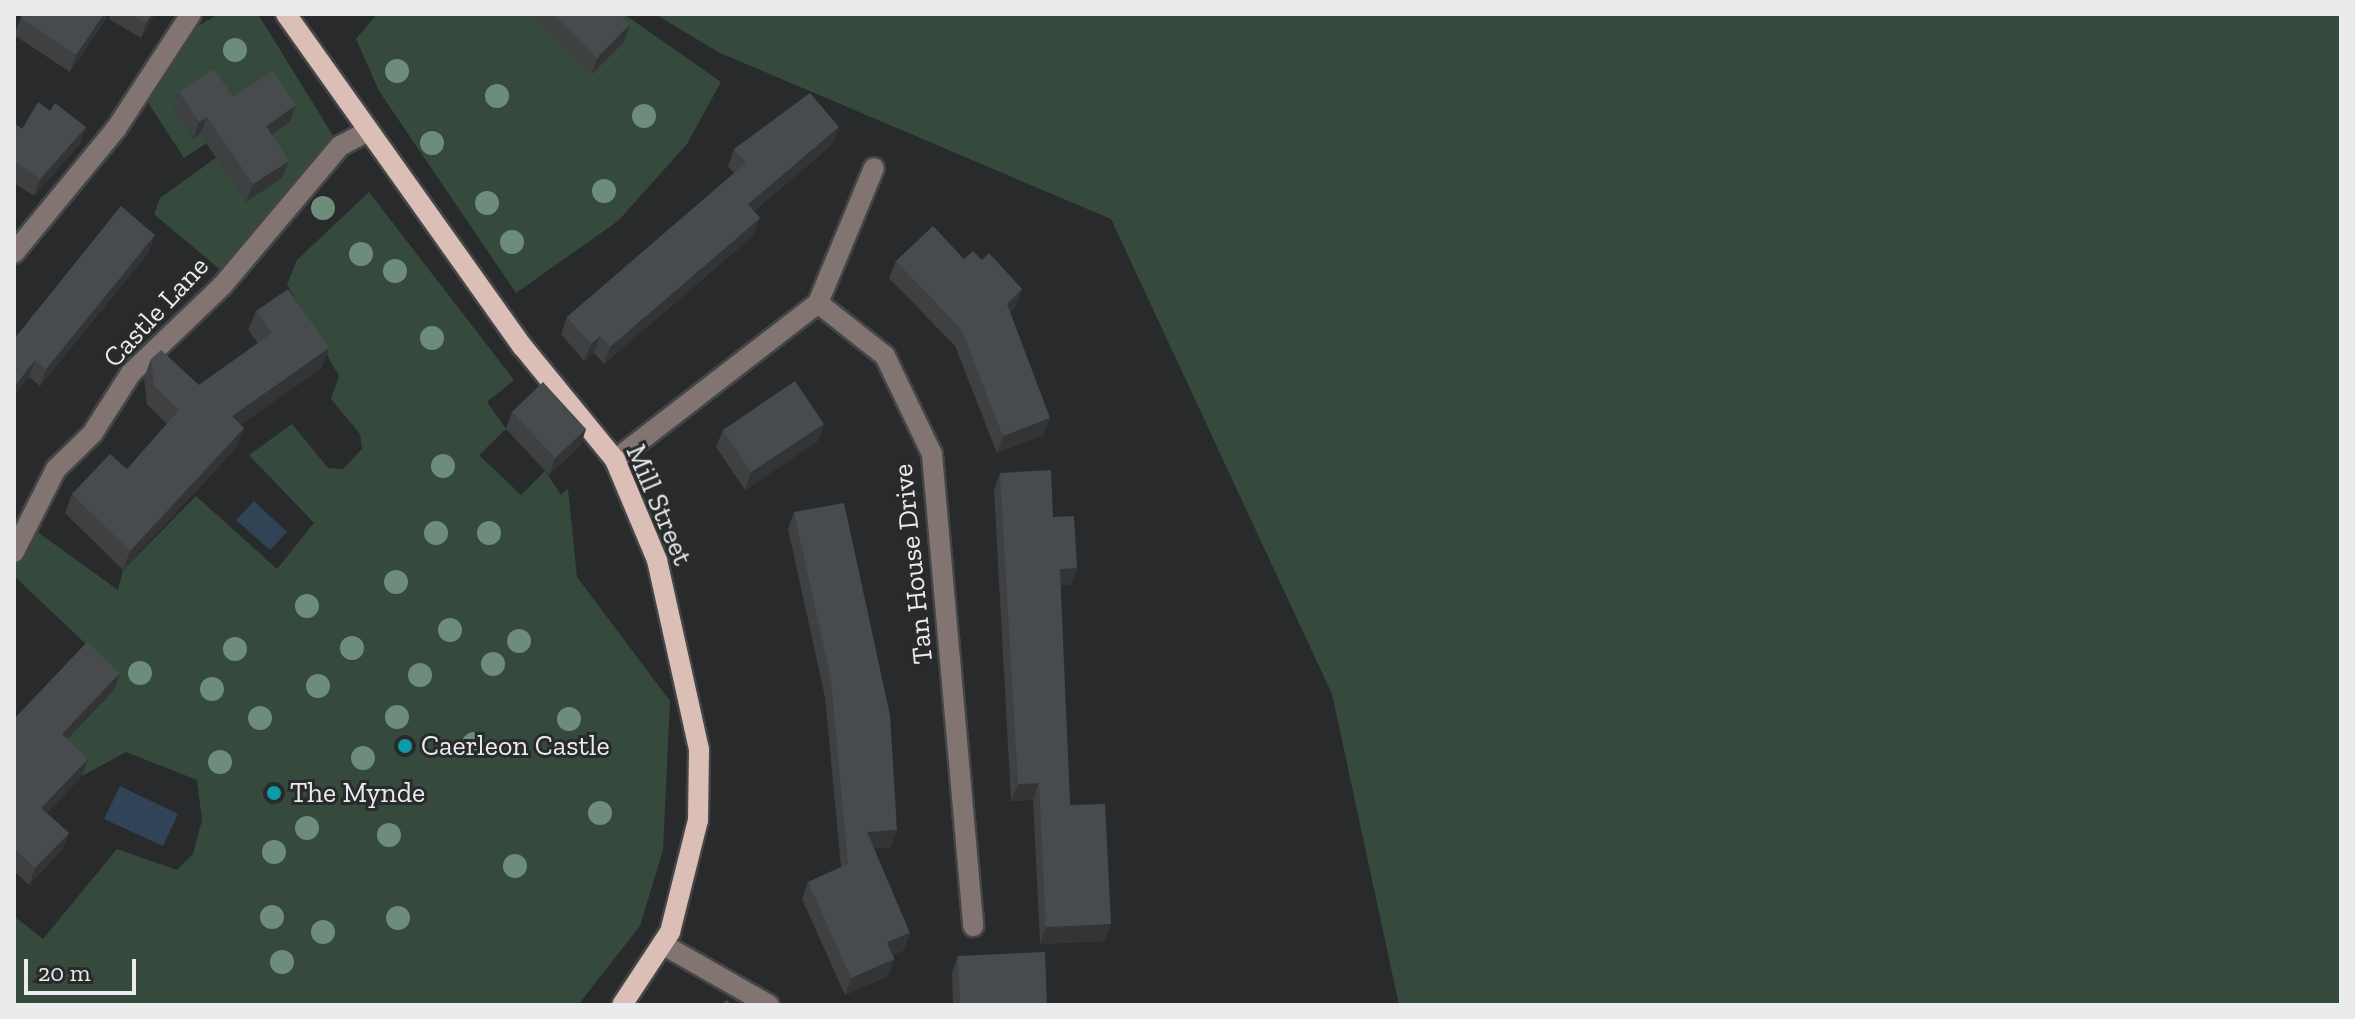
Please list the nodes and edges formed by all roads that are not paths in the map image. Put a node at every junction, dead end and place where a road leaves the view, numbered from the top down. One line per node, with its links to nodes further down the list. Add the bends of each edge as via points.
1 (191, 14): 5 (street, via 116,129)
2 (286, 14): 3 (main road, Mill Street, via 326,62)
3 (366, 132): 7 (main road, Mill Street); 8 (street, Castle Lane, via 340,146 222,286 131,373 92,434 56,469)
4 (874, 168): 6 (street)
5 (17, 242)
6 (818, 303): 7 (street); 9 (street, Tan House Drive, via 885,356 932,454)
7 (615, 460): 10 (main road, Mill Street, via 657,560 699,749 698,820)
8 (14, 552)
9 (973, 926)
10 (662, 944): 11 (main road, Mill Street); 12 (street)
11 (622, 1005)
12 (769, 1005)

